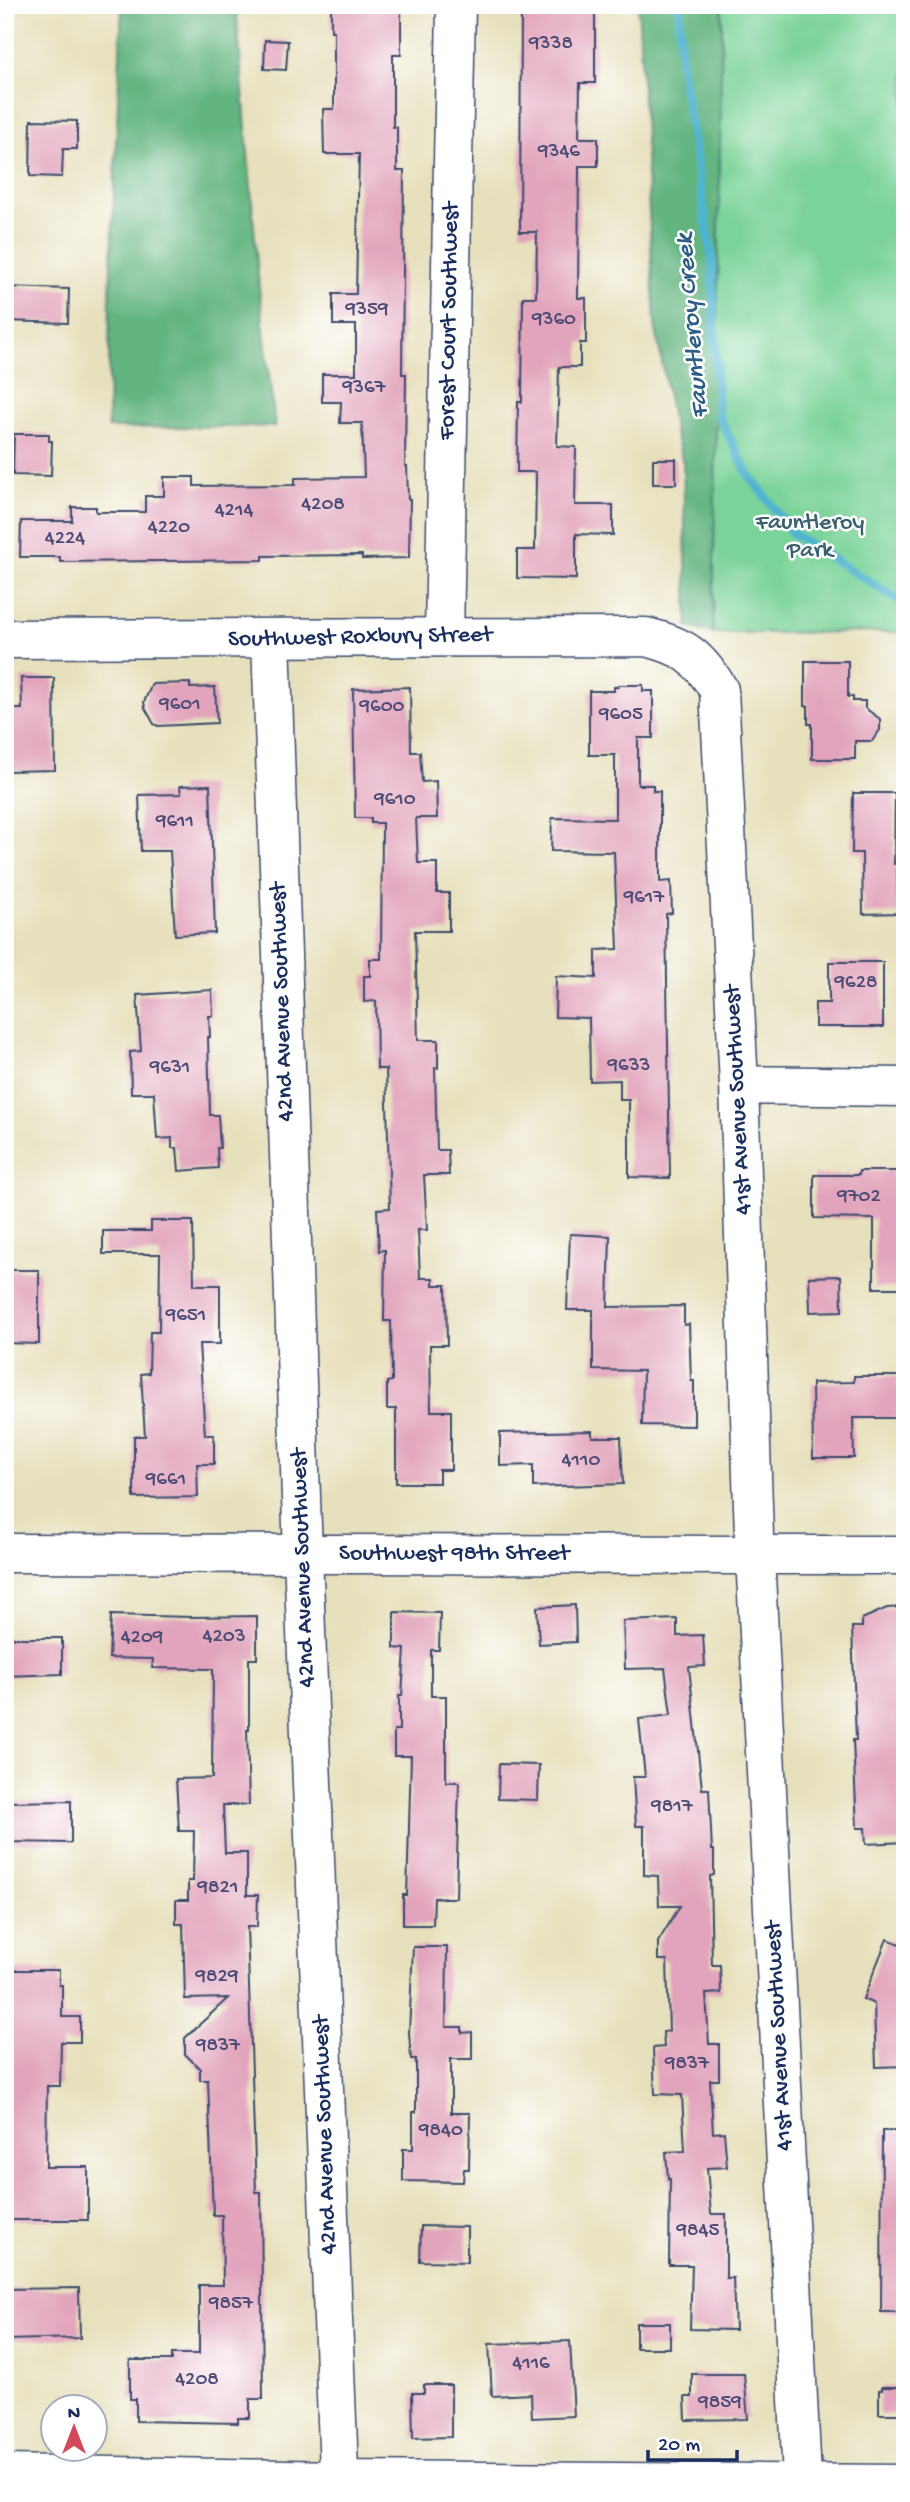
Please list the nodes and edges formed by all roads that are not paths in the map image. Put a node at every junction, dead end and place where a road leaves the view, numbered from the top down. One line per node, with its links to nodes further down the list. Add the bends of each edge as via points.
1 (456, 5): 2 (street, Forest Court Southwest)
2 (444, 636): 4 (street, Southwest Roxbury Street); 5 (street, Southwest Roxbury Street, via 646,637 687,651)
3 (5, 639): 4 (street, Southwest Roxbury Street)
4 (271, 639): 9 (street, 42nd Avenue Southwest)
5 (706, 668): 6 (street, 41st Avenue Southwest, via 719,690)
6 (739, 1085): 7 (street); 11 (street, 41st Avenue Southwest)
7 (905, 1087)
8 (5, 1553): 9 (street, Southwest 98th Street)
9 (303, 1554): 11 (street, Southwest 98th Street); 14 (street, 42nd Avenue Southwest)
10 (905, 1555): 11 (street, Southwest 98th Street)
11 (755, 1556): 15 (street, 41st Avenue Southwest)
12 (5, 2474): 14 (street)
13 (905, 2484): 15 (street)
14 (340, 2488): 15 (street)
15 (803, 2490)

